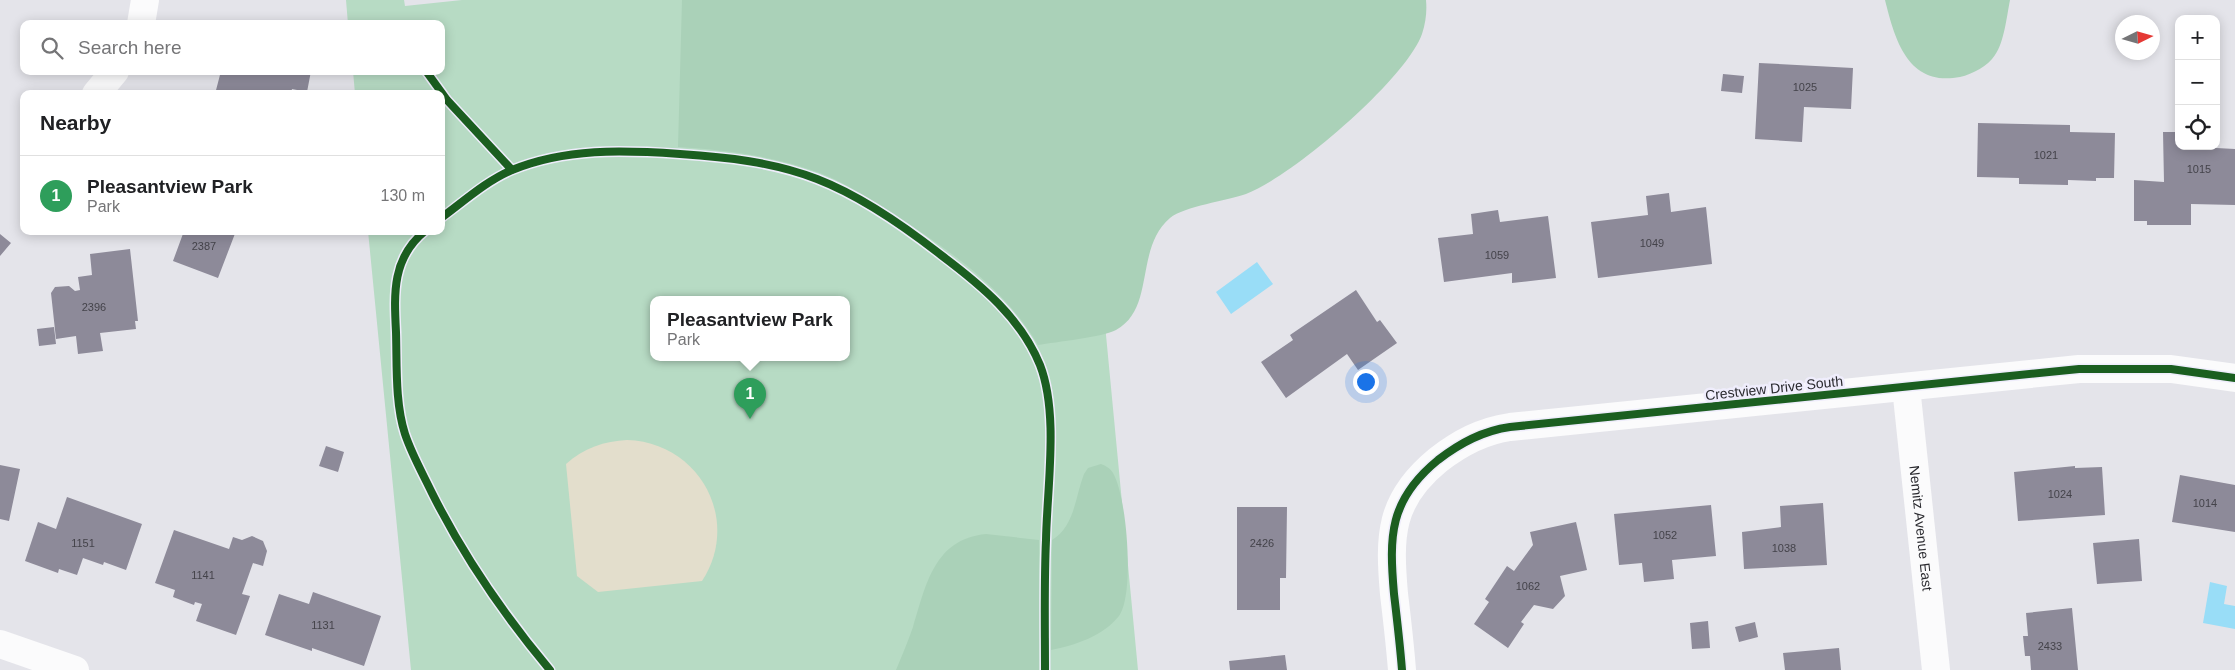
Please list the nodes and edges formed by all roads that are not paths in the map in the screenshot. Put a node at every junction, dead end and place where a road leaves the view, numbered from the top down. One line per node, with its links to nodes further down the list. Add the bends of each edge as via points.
1 (145, 0): 2 (street)
2 (142, 20)
3 (111, 75): 4 (street)
4 (99, 90)
5 (2235, 378): 6 (street, Crestview Drive South, via 2171,369 2094,369)
6 (1906, 387): 9 (street, Crestview Drive South, via 1510,428 1480,435 1443,456 1413,485 1396,517 1391,559); 10 (street, Nemitz Avenue East)
7 (0, 644): 8 (street)
8 (75, 670)
9 (1402, 670)
10 (1936, 670)

